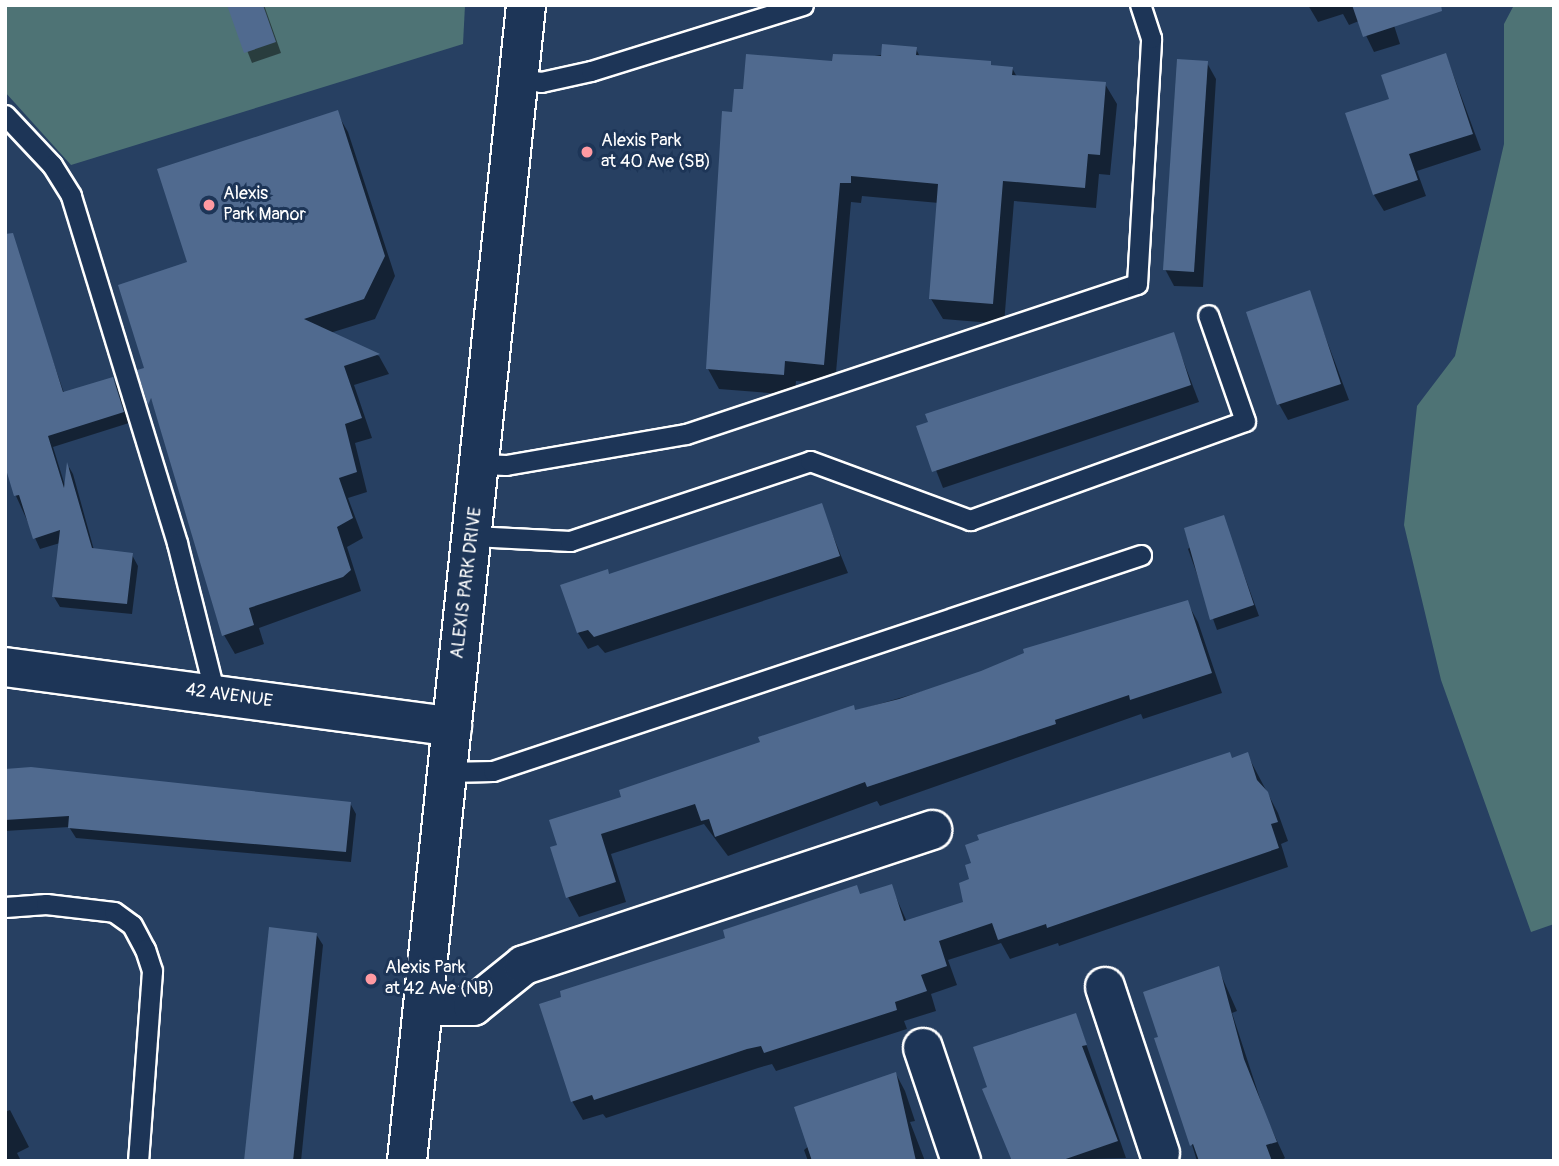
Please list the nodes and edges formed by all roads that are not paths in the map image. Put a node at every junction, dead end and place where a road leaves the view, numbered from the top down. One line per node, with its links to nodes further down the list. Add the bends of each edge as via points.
1 (526, 5): 4 (street, ALEXIS PARK DRIVE)
2 (803, 5): 4 (lane, via 591,71 541,82)
3 (1140, 5): 7 (lane, via 1151,38 1137,284 685,434 506,465)
4 (520, 79): 7 (street, ALEXIS PARK DRIVE)
5 (5, 115): 11 (lane, via 52,165 71,196 177,543)
6 (1208, 316): 8 (lane, via 1245,421 970,520 810,461 570,541)
7 (480, 464): 8 (street, ALEXIS PARK DRIVE)
8 (473, 536): 12 (street, ALEXIS PARK DRIVE)
9 (1141, 555): 13 (lane, via 493,771)
10 (5, 667): 11 (street, 42 AVENUE)
11 (215, 694): 12 (street, 42 AVENUE)
12 (452, 727): 13 (street, ALEXIS PARK DRIVE)
13 (447, 772): 17 (street, ALEXIS PARK DRIVE)
14 (932, 830): 17 (street, via 524,965 473,1006)
15 (5, 907): 20 (lane, via 46,904 114,912 132,925 145,949 152,971)
16 (1105, 987): 19 (street)
17 (423, 1006): 21 (street, ALEXIS PARK DRIVE)
18 (923, 1048): 22 (street)
19 (1153, 1158)
20 (138, 1161)
21 (407, 1161)
22 (961, 1161)

